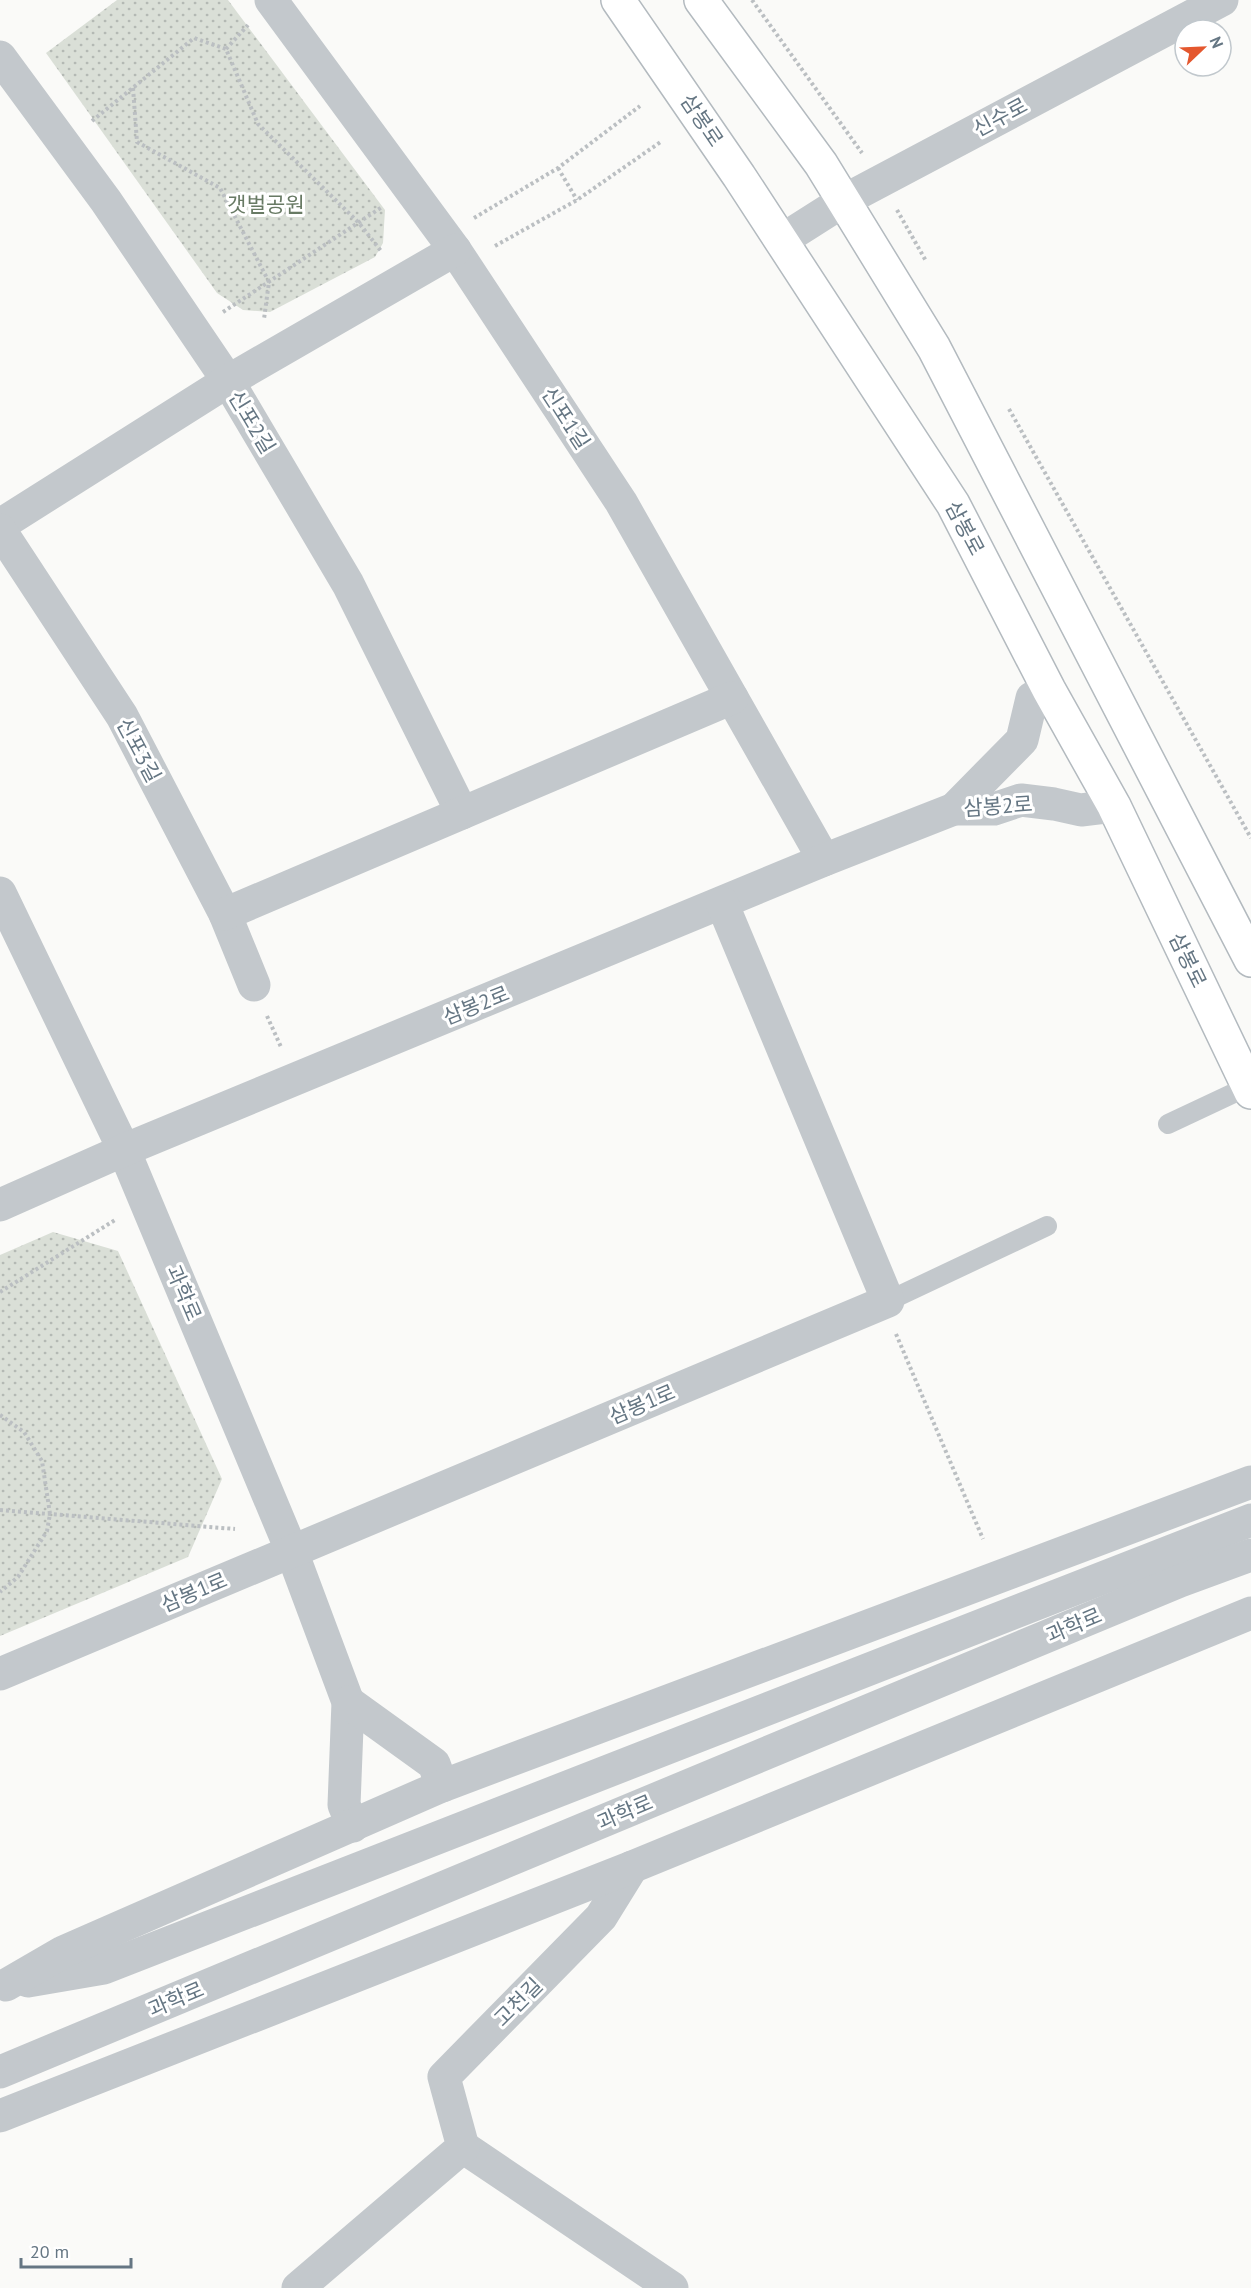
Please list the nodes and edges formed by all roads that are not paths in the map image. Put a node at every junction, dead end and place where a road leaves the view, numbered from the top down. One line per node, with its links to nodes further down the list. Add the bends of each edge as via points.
1 (271, 0): 8 (street, 신포1길)
2 (618, 0): 7 (main road, 삼봉로)
3 (701, 0): 6 (main road)
4 (1222, 0): 6 (street, 신수로)
5 (0, 57): 9 (street, 신포2길, via 106,201)
6 (845, 200): 7 (street, 신수로); 21 (main road, via 934,348)
7 (782, 240): 12 (main road, 삼봉로, via 953,504)
8 (455, 250): 9 (street); 13 (street, 신포1길, via 621,502)
9 (228, 381): 10 (street); 16 (street, 신포2길, via 348,584)
10 (0, 525)
11 (0, 530): 20 (street, 신포3길, via 122,716)
12 (1049, 690): 14 (main road, 삼봉로); 15 (street, 삼봉2로, via 1032,698 1022,740)
13 (732, 698): 16 (street); 17 (street, 신포1길)
14 (1114, 806): 15 (street, 삼봉2로, via 1081,810 1021,800 994,809); 23 (main road, 삼봉로)
15 (954, 809): 17 (street, 삼봉2로)
16 (462, 813): 20 (street)
17 (824, 860): 19 (street, 삼봉2로)
18 (0, 893): 25 (street, 과학로)
19 (723, 903): 25 (street, 삼봉2로); 28 (street)
20 (225, 914): 22 (street, 신포3길)
21 (1251, 960)
22 (254, 985)
23 (1250, 1088): 24 (lane)
24 (1168, 1124)
25 (124, 1150): 26 (street, 삼봉2로); 31 (street, 과학로)
26 (0, 1205)
27 (1047, 1226): 28 (lane)
28 (891, 1316): 31 (street, 삼봉1로)
29 (1251, 1482): 37 (street, 과학로)
30 (1251, 1520): 33 (street, 과학로)
31 (292, 1552): 35 (street, 삼봉1로); 36 (street, 과학로)
32 (1251, 1554): 33 (street, 과학로)
33 (1174, 1566): 40 (street, 과학로, via 104,1968); 41 (street, 과학로)
34 (1251, 1613): 39 (street, 과학로)
35 (0, 1674)
36 (348, 1702): 37 (street, via 434,1764); 38 (street, 과학로, via 344,1805)
37 (442, 1786): 38 (street, 과학로)
38 (353, 1826): 40 (street, 과학로, via 63,1952)
39 (632, 1867): 42 (street, 과학로); 43 (street, 고천길, via 601,1917 444,2077)
40 (3, 1986)
41 (0, 2073)
42 (0, 2116)
43 (463, 2147): 44 (street); 45 (street)
44 (298, 2288)
45 (672, 2288)

